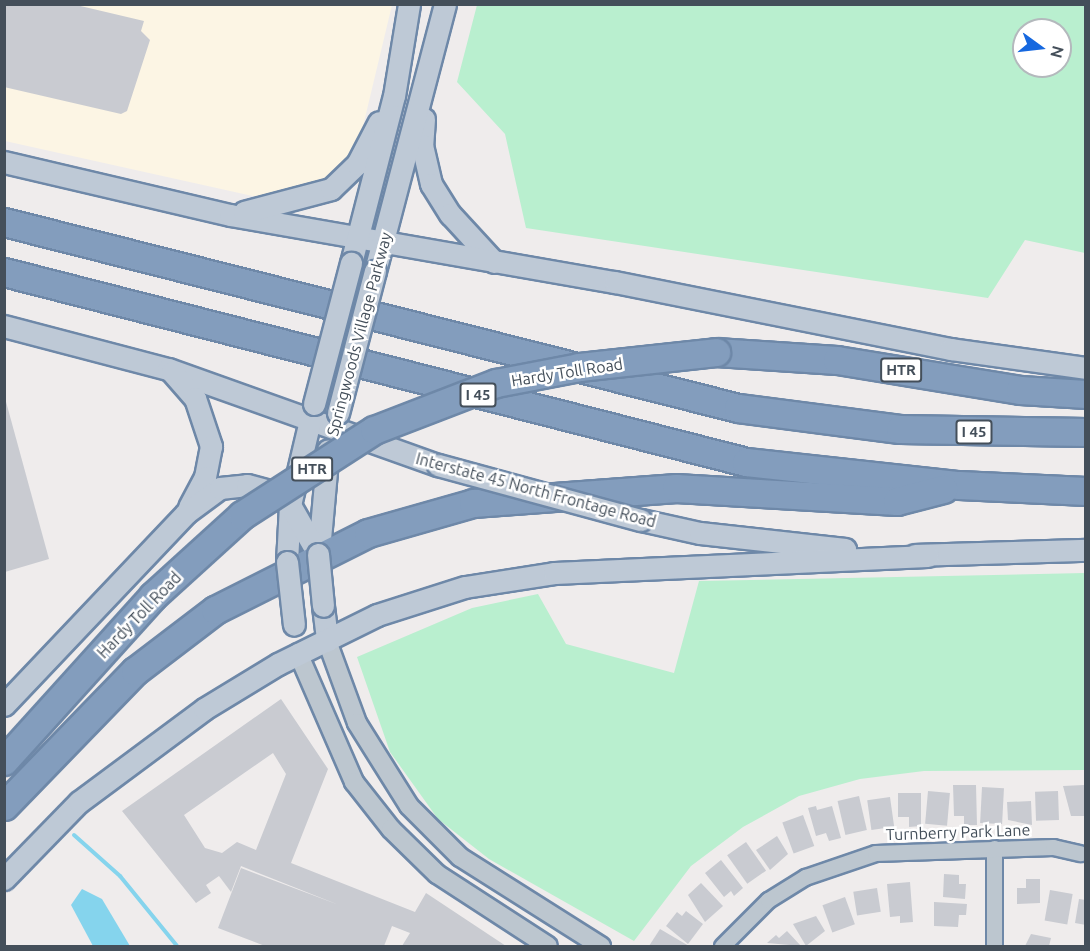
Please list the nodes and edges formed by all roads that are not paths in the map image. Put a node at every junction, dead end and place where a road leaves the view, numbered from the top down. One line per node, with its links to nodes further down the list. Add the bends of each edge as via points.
1 (409, 4): 4 (main road, Springwoods Village Parkway)
2 (445, 4): 3 (main road, Springwoods Village Parkway)
3 (435, 47): 11 (main road, Springwoods Village Parkway); 12 (main road, via 437,68 422,145 431,184 450,214)
4 (394, 96): 7 (main road, via 357,164 330,189); 10 (main road, Springwoods Village Parkway)
5 (4, 162): 7 (main road)
6 (4, 206): 9 (highway)
7 (230, 215): 10 (main road)
8 (4, 222): 9 (highway, I 45)
9 (41, 231): 22 (highway, I 45, via 738,408 900,429)
10 (358, 236): 11 (main road); 20 (main road, Springwoods Village Parkway, bridge)
11 (383, 241): 12 (main road); 21 (main road, Springwoods Village Parkway, bridge)
12 (495, 262): 17 (main road, via 951,350)
13 (4, 272): 14 (highway, I 45)
14 (46, 283): 15 (highway); 24 (highway, I 45, via 747,462)
15 (4, 287)
16 (4, 326): 18 (main road, Interstate 45 North Frontage Road)
17 (1086, 368)
18 (168, 369): 20 (main road, Interstate 45 North Frontage Road); 27 (main road, via 195,398 211,446 205,477)
19 (1086, 394): 34 (highway, Hardy Toll Road / HTR, bridge, via 1020,390 837,360 716,352 579,367 496,383 374,430 242,515 153,596)
20 (311, 411): 21 (main road, Interstate 45 North Frontage Road); 23 (main road, Springwoods Village Parkway)
21 (336, 420): 28 (main road, Springwoods Village Parkway); 30 (main road, Interstate 45 North Frontage Road, bridge, via 438,465 641,520 712,534)
22 (1086, 432)
23 (298, 462): 25 (main road, via 273,483); 28 (main road, Springwoods Village Parkway)
24 (958, 485): 26 (highway, I 45); 35 (highway, via 897,501 676,489 473,503 368,533 215,610 135,671)
25 (256, 488): 27 (main road, via 220,488); 28 (main road)
26 (1079, 491)
27 (186, 513): 33 (main road)
28 (300, 513): 31 (main road, bridge, via 318,554); 32 (main road, Springwoods Village Parkway, bridge, via 294,625)
29 (1086, 550): 30 (main road, Interstate 45 North Frontage Road)
30 (928, 556): 31 (main road, via 554,573 465,587 376,615)
31 (327, 641): 32 (main road); 36 (street, via 374,754)
32 (298, 654): 38 (street, Springwoods Village Parkway, via 354,783); 40 (main road, via 204,709 107,779)
33 (4, 705)
34 (4, 761)
35 (4, 806)
36 (434, 833): 38 (street); 41 (street, via 460,857)
37 (994, 848): 39 (street, Turnberry Park Lane); 43 (street, Turnberry Park Lane, via 898,850 838,864 768,900); 44 (street)
38 (412, 852): 42 (street, Springwoods Village Parkway)
39 (1080, 853)
40 (4, 879)
41 (592, 944)
42 (549, 946)
43 (722, 946)
44 (994, 946)

